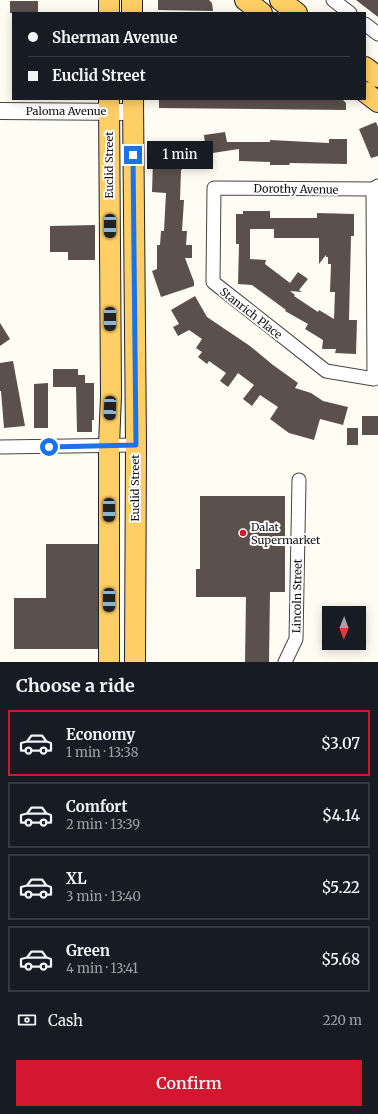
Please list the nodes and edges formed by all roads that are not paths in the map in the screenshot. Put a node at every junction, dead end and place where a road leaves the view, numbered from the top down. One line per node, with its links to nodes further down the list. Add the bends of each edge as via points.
1 (109, 0): 6 (main road)
2 (132, 0): 7 (main road)
3 (245, 0): 8 (main road)
4 (280, 0): 9 (main road)
5 (333, 0): 10 (street)
6 (109, 12)
7 (132, 12)
8 (261, 12)
9 (296, 12)
10 (349, 12)
11 (366, 25): 12 (street)
12 (378, 34)
13 (366, 68): 14 (main road)
14 (378, 77)
15 (366, 93): 16 (main road)
16 (378, 102)
17 (109, 105): 18 (street, Paloma Avenue); 19 (street, Paloma Avenue); 22 (main road, Euclid Street, via 111,396)
18 (133, 105): 23 (main road, Euclid Street)
19 (0, 111)
20 (214, 188): 21 (street, Dorothy Avenue); 21 (street, Stanrich Place, via 213,282 326,371 374,379)
21 (376, 188)
22 (108, 445): 23 (street); 24 (street); 26 (main road, Euclid Street)
23 (136, 445): 27 (main road, Euclid Street)
24 (0, 447)
25 (299, 480): 28 (street, Lincoln Street, via 296,639)
26 (110, 662)
27 (135, 662)
28 (285, 662)

